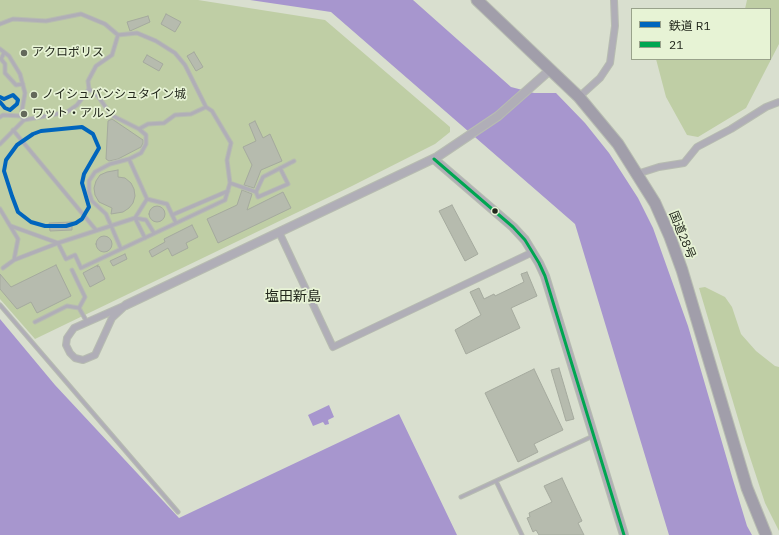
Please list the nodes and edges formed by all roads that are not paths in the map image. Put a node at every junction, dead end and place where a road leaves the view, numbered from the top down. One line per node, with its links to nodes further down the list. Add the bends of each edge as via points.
1 (477, 0): 7 (highway, 国道28号)
2 (614, 0): 10 (street, via 615,26 610,63 600,78)
3 (0, 24): 4 (lane, via 13,19 46,21 82,14 104,24)
4 (118, 35): 9 (lane, via 112,55 96,66 92,73 88,81); 12 (lane, via 137,33 175,53 185,65)
5 (0, 49): 6 (lane)
6 (4, 53): 8 (lane, via 15,65); 8 (lane, via 1,59 5,73 16,85)
7 (550, 70): 10 (highway, 国道28号); 20 (street, via 498,116)
8 (23, 84): 13 (lane, via 25,93)
9 (89, 89): 15 (lane, via 77,105 67,112); 16 (lane, via 98,96 111,115)
10 (579, 97): 23 (highway, 国道28号, via 618,144)
11 (779, 102): 23 (street, via 697,147 684,163)
12 (206, 107): 16 (lane, via 191,114 175,115 166,123 148,124); 24 (lane, via 212,111 231,143 227,160)
13 (21, 116): 14 (lane); 15 (lane)
14 (0, 117)
15 (24, 120): 17 (lane)
16 (139, 129): 19 (lane, via 146,135 146,144 141,153)
17 (13, 130): 18 (lane); 34 (lane)
18 (0, 144)
19 (129, 159): 27 (lane); 33 (lane, via 110,164 95,172 90,181 89,192 92,201 106,214)
20 (434, 159): 35 (street); 40 (street, via 513,227)
21 (294, 161): 22 (lane)
22 (280, 168): 26 (lane, via 263,177); 26 (lane, via 288,184 258,197)
23 (637, 174): 55 (highway, 国道28号, via 655,203 670,237 699,323 747,488)
24 (230, 183): 25 (lane); 26 (lane)
25 (228, 191): 29 (lane); 31 (lane, via 225,200)
26 (256, 192)
27 (147, 199): 29 (lane, via 167,204); 30 (lane)
28 (0, 210): 32 (lane)
29 (172, 215): 31 (lane)
30 (135, 218): 33 (lane); 36 (lane, via 146,220); 37 (lane)
31 (176, 223): 36 (lane)
32 (11, 226): 38 (lane); 41 (lane, via 18,239)
33 (110, 226): 34 (lane); 39 (lane)
34 (96, 230): 38 (lane)
35 (279, 232): 40 (street, via 333,347); 45 (street)
36 (154, 234): 37 (lane)
37 (145, 238): 39 (lane)
38 (58, 243): 39 (lane, via 66,259 75,256 81,268); 41 (lane)
39 (121, 249)
40 (533, 252): 49 (street, via 545,276)
41 (14, 260): 42 (lane)
42 (3, 268)
43 (72, 270): 46 (lane, via 86,297)
44 (0, 305): 52 (lane)
45 (126, 305): 48 (street); 48 (street, via 112,318 95,354 88,359 79,359 70,353 66,345 67,338 74,328)
46 (79, 308): 47 (lane, via 67,306); 48 (lane)
47 (34, 322)
48 (87, 322)
49 (594, 435): 50 (lane); 54 (street)
50 (496, 481): 51 (lane); 53 (lane)
51 (461, 497)
52 (178, 512)
53 (522, 535)
54 (624, 535)
55 (766, 535)

